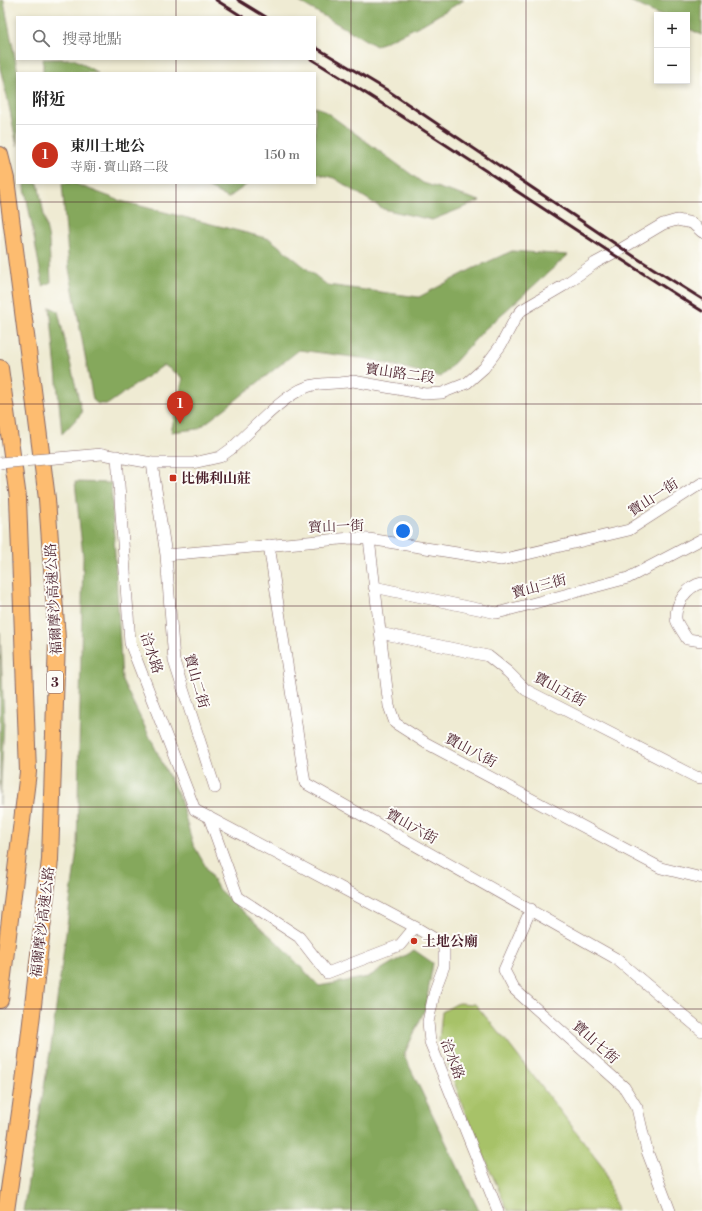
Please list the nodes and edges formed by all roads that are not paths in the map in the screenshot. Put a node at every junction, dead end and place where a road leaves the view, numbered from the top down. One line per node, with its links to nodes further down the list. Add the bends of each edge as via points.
1 (0, 155): 24 (highway, 福爾摩沙高速公路 / 3, via 6,179 47,499 57,639 50,860)
2 (702, 232): 6 (street, 寶山路二段, via 692,223 677,220 663,224 595,263 563,286 522,310 484,368 467,383 442,393 425,394 352,381 308,386 291,394 220,457 193,463)
3 (0, 368): 22 (highway, via 18,498 28,772)
4 (117, 456): 5 (street, 寶山路二段, bridge, via 102,454); 6 (street, 寶山路二段); 18 (street, 洽水路, via 130,643 195,810)
5 (0, 463)
6 (152, 463): 11 (street)
7 (702, 483): 9 (street, 寶山一街, via 629,530 501,560)
8 (702, 538): 13 (street, 寶山三街, via 628,578 497,613)
9 (369, 539): 10 (street, 寶山一街, via 351,538); 13 (street, 寶山八街)
10 (269, 545): 11 (street, 寶山一街); 20 (street, 寶山六街, via 305,783)
11 (166, 555): 17 (street, 寶山二街, via 174,660)
12 (702, 583): 15 (street, via 695,584 679,601 676,620 687,638)
13 (374, 587): 14 (street, 寶山八街)
14 (380, 633): 16 (street, 寶山五街, via 488,656 526,690); 19 (street, 寶山八街, via 389,706 395,723 426,743 661,868)
15 (702, 641)
16 (702, 778)
17 (216, 788)
18 (209, 817): 21 (street, 洽水路); 21 (street, via 238,897 299,937 327,973 400,945)
19 (702, 878)
20 (531, 910): 23 (street, 寶山六街, via 615,958); 26 (street, 寶山七街, via 504,970 514,988 624,1087 637,1108 647,1151)
21 (415, 927): 25 (street, 洽水路, via 440,942 444,948 444,966 435,990 428,1022 430,1042)
22 (0, 1000)
23 (702, 1031)
24 (6, 1211)
25 (498, 1211)
26 (670, 1211)

